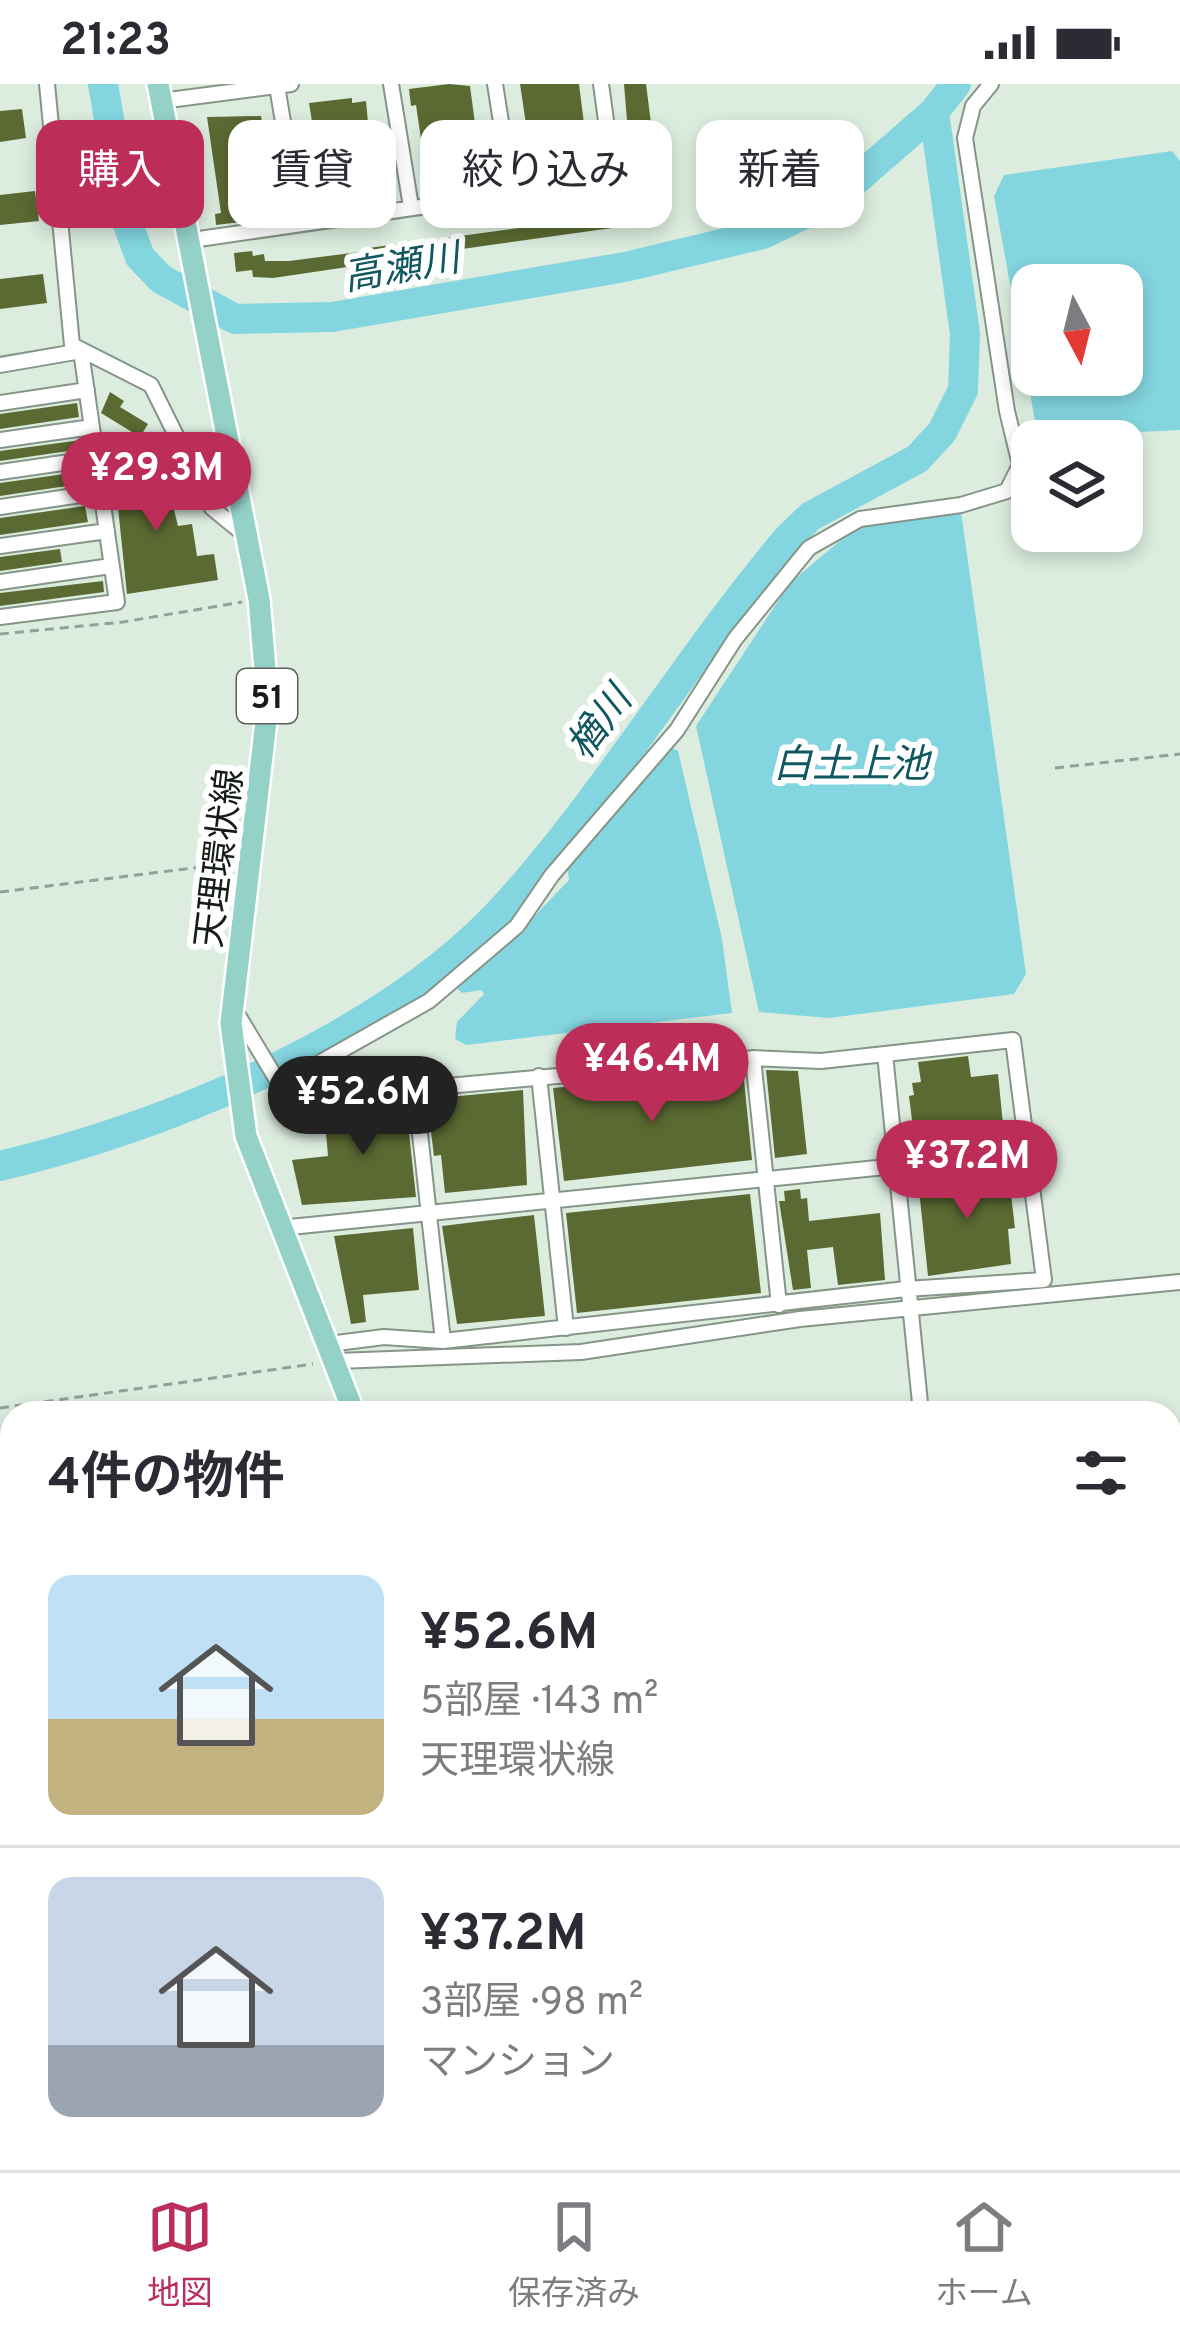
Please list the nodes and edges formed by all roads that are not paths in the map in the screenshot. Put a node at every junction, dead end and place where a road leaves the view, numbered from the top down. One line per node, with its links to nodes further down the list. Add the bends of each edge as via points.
1 (46, 84): 16 (street, via 72,345)
2 (391, 84): 12 (street)
3 (495, 84): 9 (street)
4 (601, 84): 10 (street)
5 (992, 84): 32 (street, via 973,106 964,138 1020,465 1007,491 860,519 809,548 735,639 677,730 517,926 429,1001 280,1085)
6 (284, 85): 7 (street); 8 (street)
7 (159, 92): 15 (main road, 天理環状線 / 51)
8 (288, 120)
9 (501, 120)
10 (606, 120)
11 (420, 206): 12 (street)
12 (411, 207): 13 (street)
13 (396, 209)
14 (268, 228): 15 (street)
15 (192, 240): 27 (main road, 天理環状線 / 51)
16 (81, 350): 17 (street); 18 (street); 27 (street, via 151,385 212,508)
17 (0, 365)
18 (87, 391): 19 (street); 20 (street)
19 (0, 404)
20 (92, 427): 21 (street); 22 (street)
21 (0, 440)
22 (97, 458): 23 (street); 24 (street)
23 (0, 472)
24 (101, 492): 25 (street); 26 (street)
25 (0, 507)
26 (107, 531): 28 (street); 29 (street)
27 (249, 539): 32 (main road, 天理環状線 / 51, via 268,704)
28 (0, 546)
29 (112, 566): 30 (street); 31 (street, via 117,602)
30 (0, 583)
31 (0, 617)
32 (233, 1007): 41 (main road, 天理環状線 / 51, via 238,1100)
33 (885, 1054): 34 (street); 36 (street, via 1013,1040); 37 (street)
34 (753, 1058): 35 (street); 38 (street)
35 (538, 1076): 39 (street); 40 (street, via 415,1089)
36 (1025, 1153): 37 (street); 43 (street, via 1044,1280)
37 (897, 1162): 38 (street); 43 (street)
38 (763, 1178): 39 (street); 44 (street)
39 (551, 1199): 40 (street); 46 (street)
40 (428, 1213): 41 (street); 47 (street)
41 (280, 1228): 48 (main road, 天理環状線 / 51)
42 (1180, 1282): 45 (street)
43 (906, 1289): 44 (street); 45 (street)
44 (778, 1305): 46 (street)
45 (908, 1310): 48 (street, via 581,1352); 50 (street)
46 (566, 1328): 47 (street)
47 (443, 1341): 48 (street, via 384,1337)
48 (333, 1353): 49 (main road, 天理環状線 / 51)
49 (350, 1401)
50 (919, 1401)

